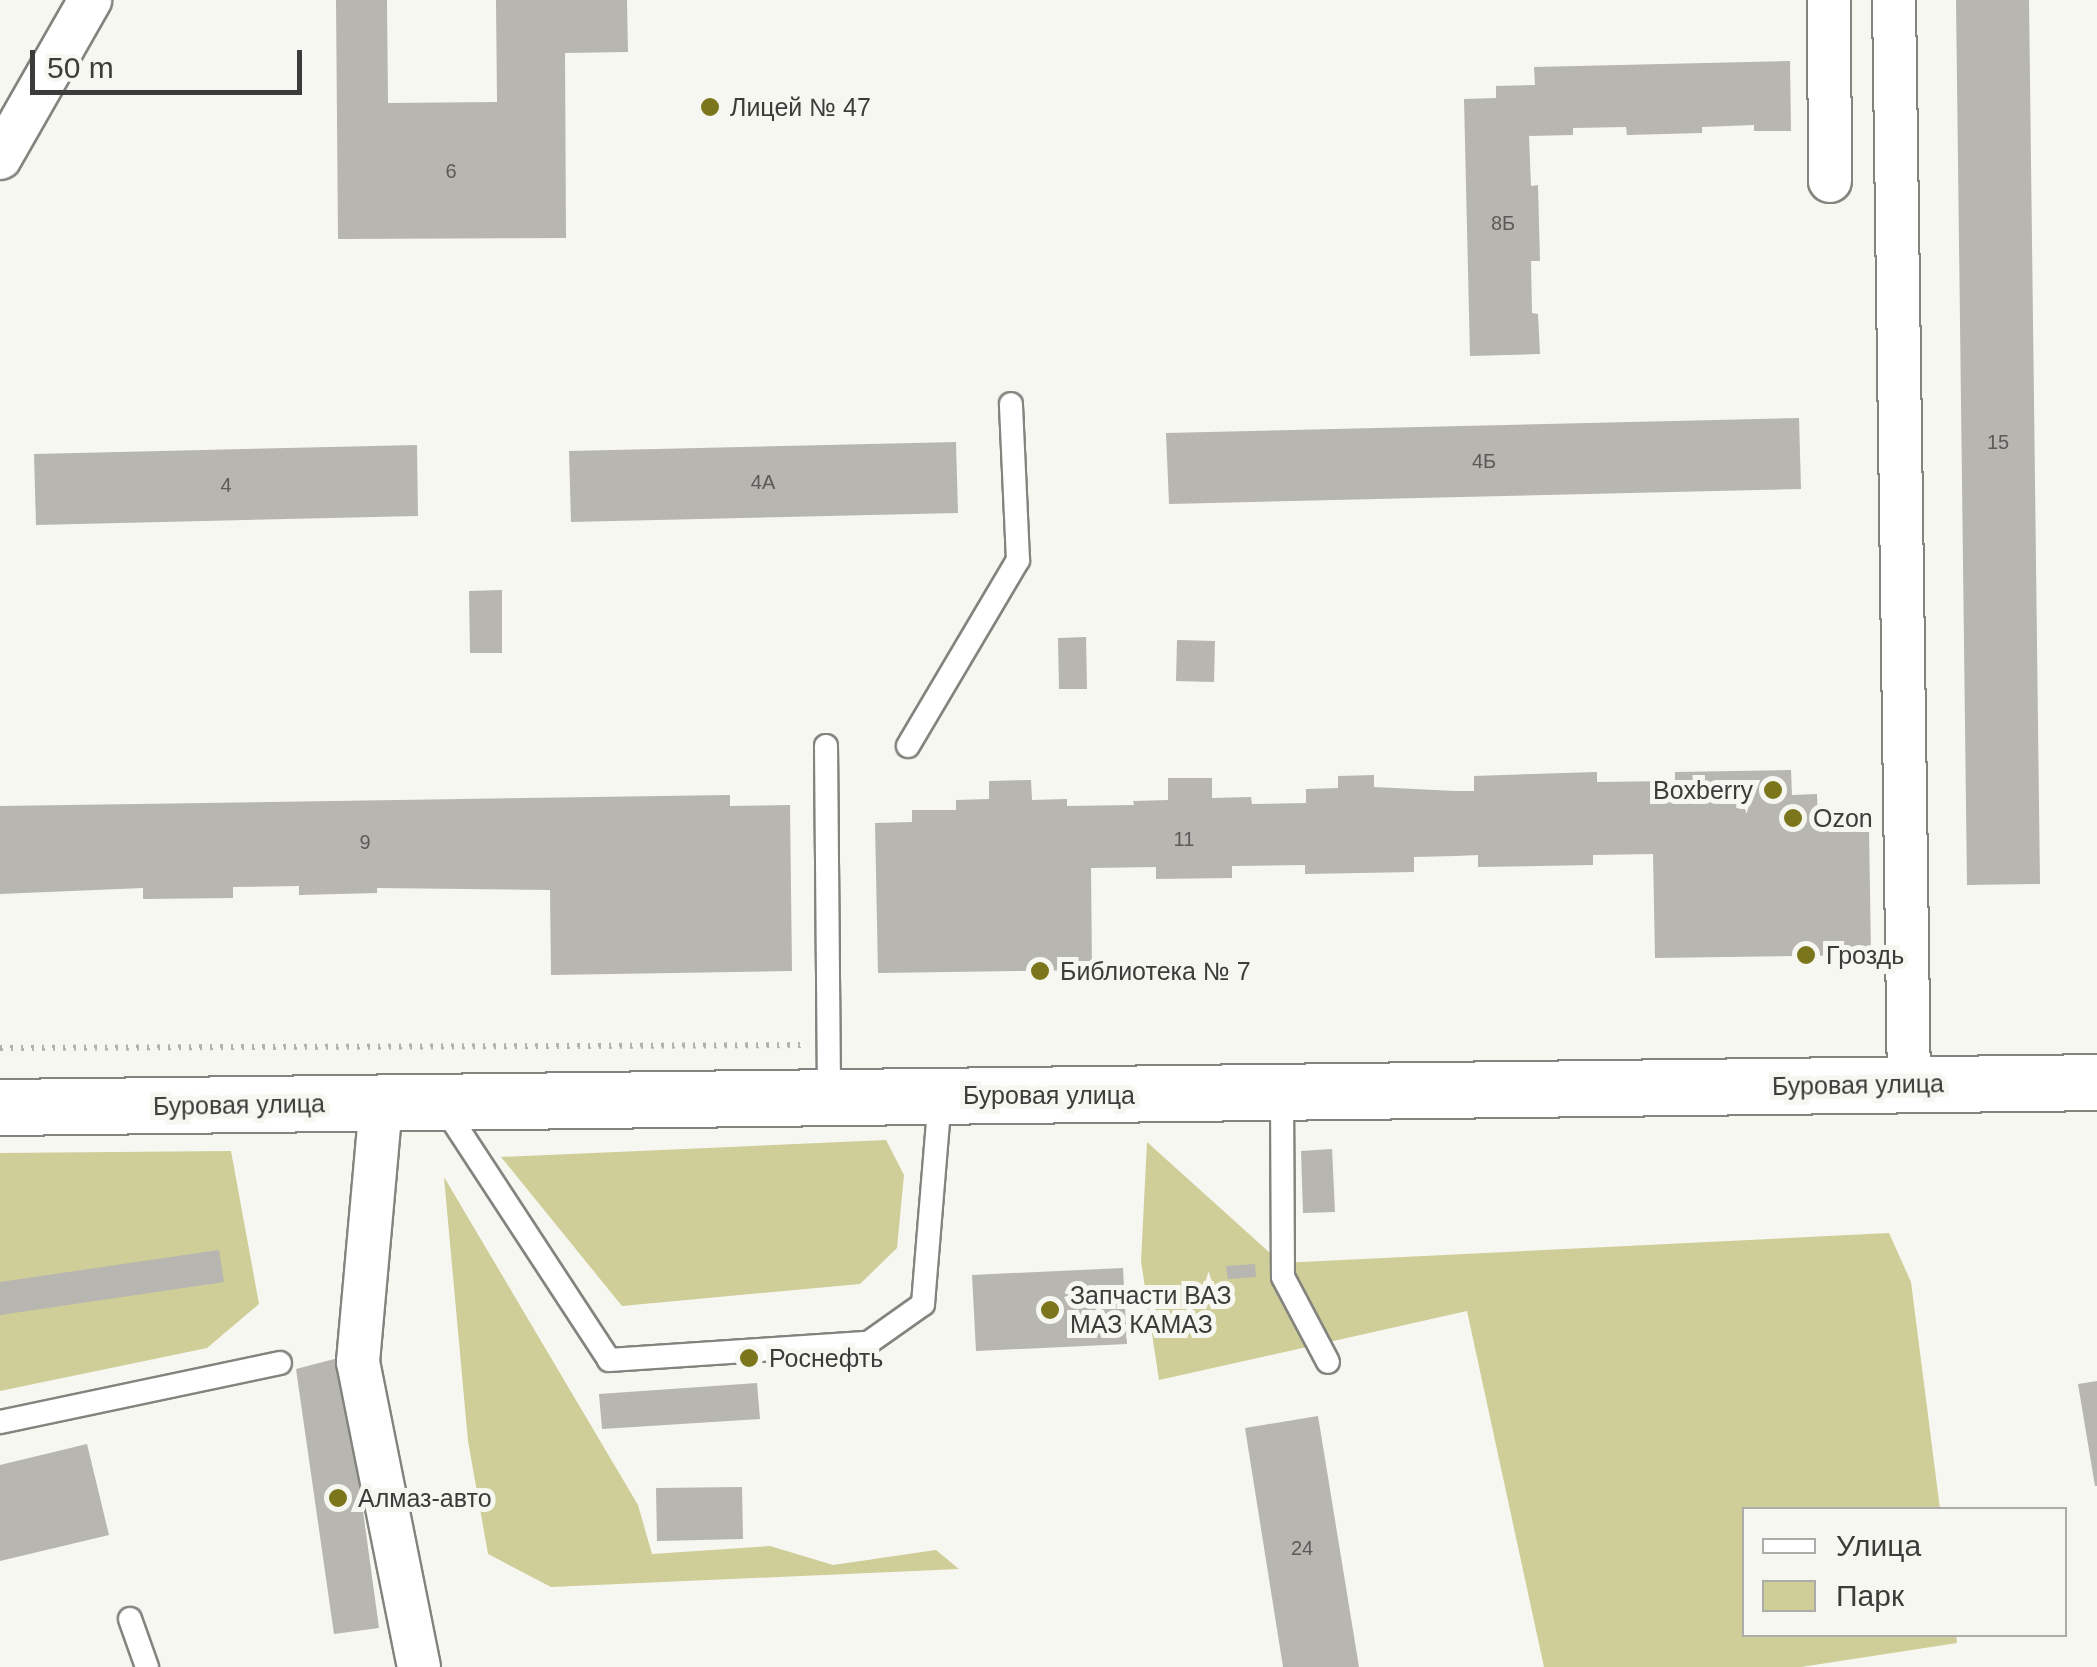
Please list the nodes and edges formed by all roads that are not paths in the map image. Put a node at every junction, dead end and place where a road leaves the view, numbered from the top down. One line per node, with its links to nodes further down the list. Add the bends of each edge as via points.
1 (90, 0): 4 (street)
2 (1828, 0): 5 (street)
3 (1894, 0): 11 (street)
4 (0, 158)
5 (1830, 181)
6 (1011, 404): 8 (lane, via 1018,560)
7 (826, 746): 9 (lane)
8 (908, 746)
9 (829, 1071): 13 (main road, Буровая улица); 14 (main road, Буровая улица)
10 (2097, 1082): 11 (main road, Буровая улица)
11 (1909, 1085): 12 (main road, Буровая улица)
12 (1282, 1092): 13 (main road, Буровая улица); 17 (lane, via 1283,1277)
13 (940, 1096): 14 (lane, via 923,1304 868,1342 608,1360)
14 (442, 1103): 15 (main road, Буровая улица)
15 (381, 1104): 16 (main road, Буровая улица); 22 (street, via 358,1362)
16 (0, 1107)
17 (1328, 1362)
18 (280, 1364): 19 (lane)
19 (0, 1422)
20 (130, 1619): 21 (lane)
21 (147, 1667)
22 (419, 1667)

